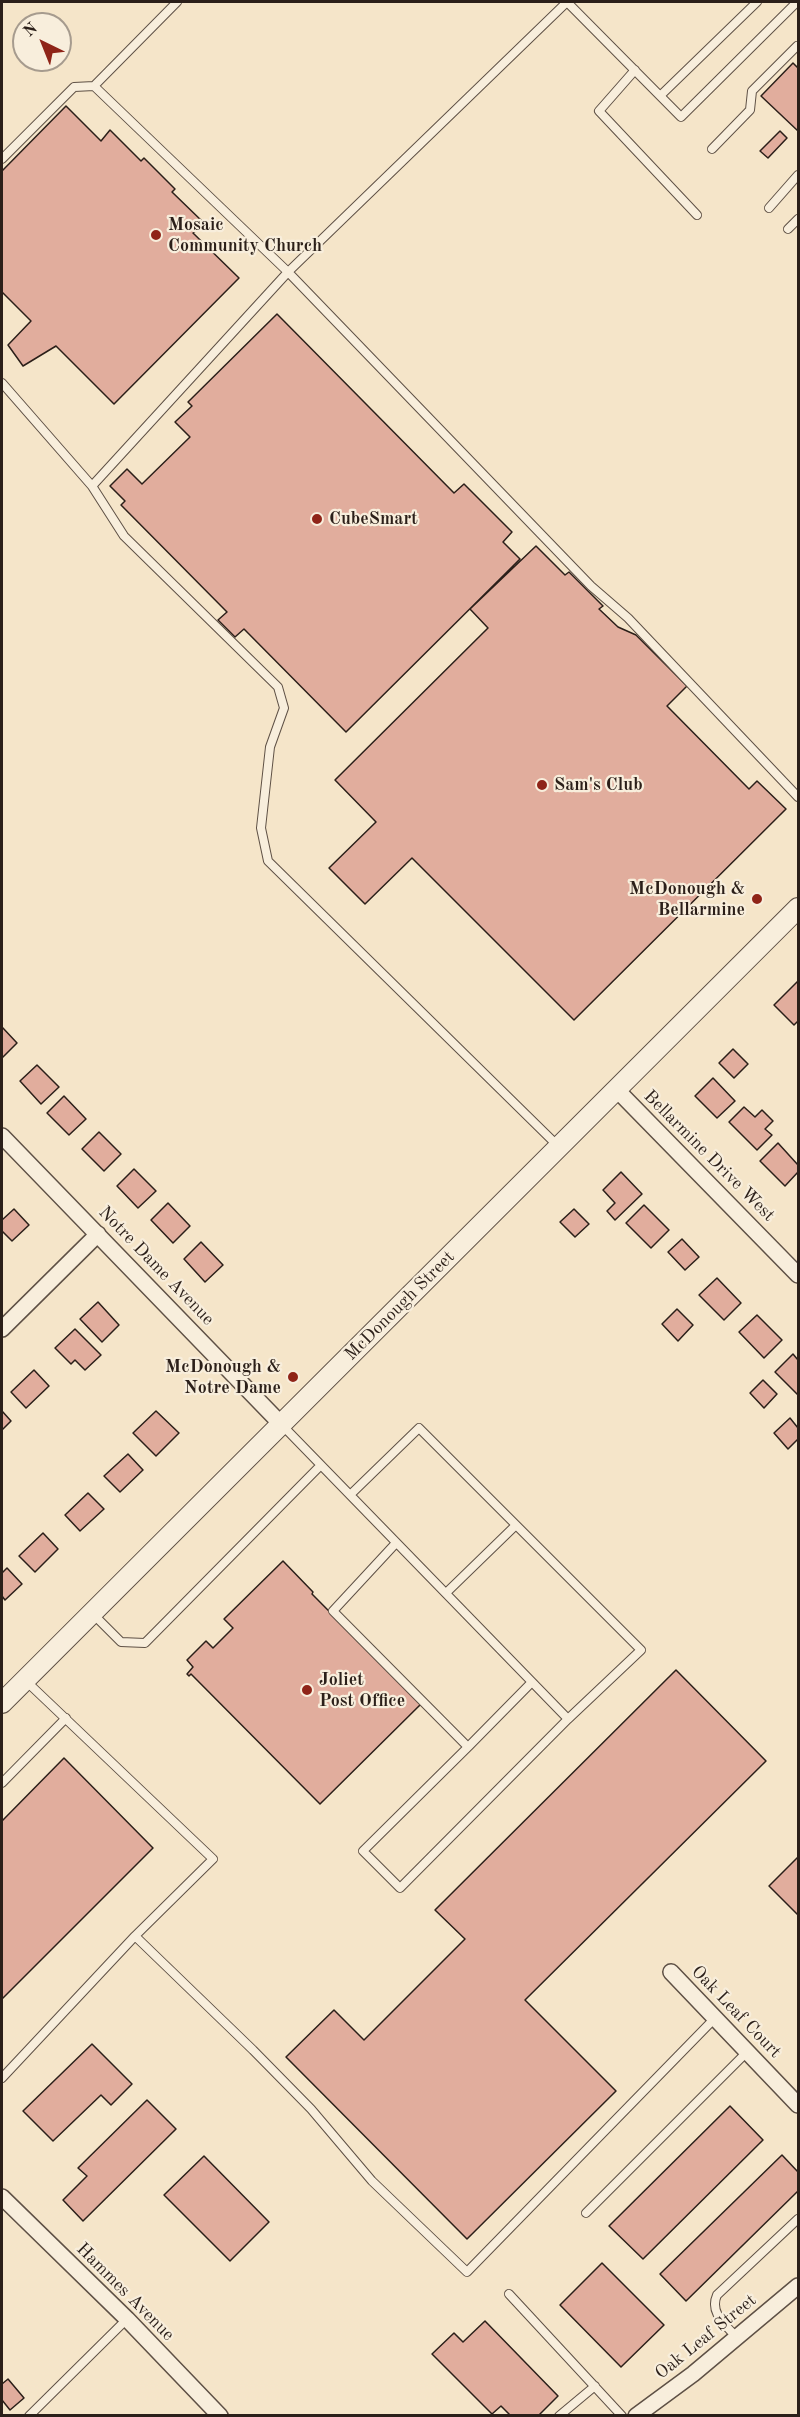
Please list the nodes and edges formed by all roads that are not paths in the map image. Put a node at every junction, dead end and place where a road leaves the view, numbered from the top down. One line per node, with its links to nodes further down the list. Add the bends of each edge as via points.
1 (177, 2): 7 (lane)
2 (566, 2): 6 (lane); 16 (lane)
3 (757, 2): 8 (lane)
4 (797, 2): 8 (lane, via 681,117)
5 (798, 47): 9 (lane, via 752,91 750,110)
6 (635, 70): 8 (lane); 13 (lane, via 599,111)
7 (94, 86): 10 (lane, via 74,87); 16 (lane)
8 (661, 95)
9 (712, 149)
10 (2, 159)
11 (798, 175): 12 (lane)
12 (769, 208)
13 (697, 215)
14 (798, 219): 15 (lane)
15 (788, 230)
16 (288, 272): 18 (lane); 19 (lane)
17 (2, 383): 18 (lane)
18 (92, 486): 23 (lane, via 124,536 278,687 284,708 270,747 261,828 268,861)
19 (798, 797)
20 (798, 908): 21 (street, McDonough Street)
21 (617, 1090): 23 (street, McDonough Street); 25 (street, Bellarmine Drive West)
22 (2, 1136): 24 (street, Notre Dame Avenue)
23 (559, 1148): 27 (street, McDonough Street)
24 (98, 1234): 26 (street); 27 (street, Notre Dame Avenue)
25 (798, 1275)
26 (2, 1329)
27 (281, 1424): 28 (lane); 33 (street, McDonough Street)
28 (321, 1465): 29 (lane); 33 (lane, via 145,1642 121,1642)
29 (350, 1495): 30 (lane, via 419,1428); 31 (lane)
30 (516, 1525): 32 (lane); 38 (lane, via 641,1650)
31 (396, 1543): 32 (lane); 39 (lane, via 333,1611)
32 (446, 1593): 35 (lane)
33 (92, 1613): 34 (street, McDonough Street)
34 (25, 1680): 36 (street, McDonough Street); 37 (lane)
35 (532, 1682): 38 (lane); 39 (lane)
36 (2, 1703)
37 (66, 1718): 40 (lane); 41 (lane, via 213,1859)
38 (568, 1719): 39 (lane, via 400,1888 363,1851)
39 (468, 1747)
40 (2, 1784)
41 (135, 1936): 43 (lane, via 253,2050 372,2181 467,2272); 45 (lane)
42 (670, 1972): 43 (street, Oak Leaf Court)
43 (715, 2018): 44 (street, Oak Leaf Court)
44 (747, 2052): 46 (street, Oak Leaf Court); 48 (lane)
45 (2, 2078)
46 (798, 2105)
47 (2, 2197): 52 (street, Hammes Avenue)
48 (586, 2213)
49 (798, 2219): 53 (lane, via 717,2295 715,2312)
50 (798, 2286): 53 (street, Oak Leaf Street)
51 (509, 2294): 54 (lane)
52 (127, 2319): 55 (lane); 56 (street, Hammes Avenue)
53 (738, 2338): 59 (street, Oak Leaf Street)
54 (595, 2386): 57 (lane); 58 (lane)
55 (28, 2415)
56 (220, 2415)
57 (559, 2415)
58 (622, 2415)
59 (636, 2415)

